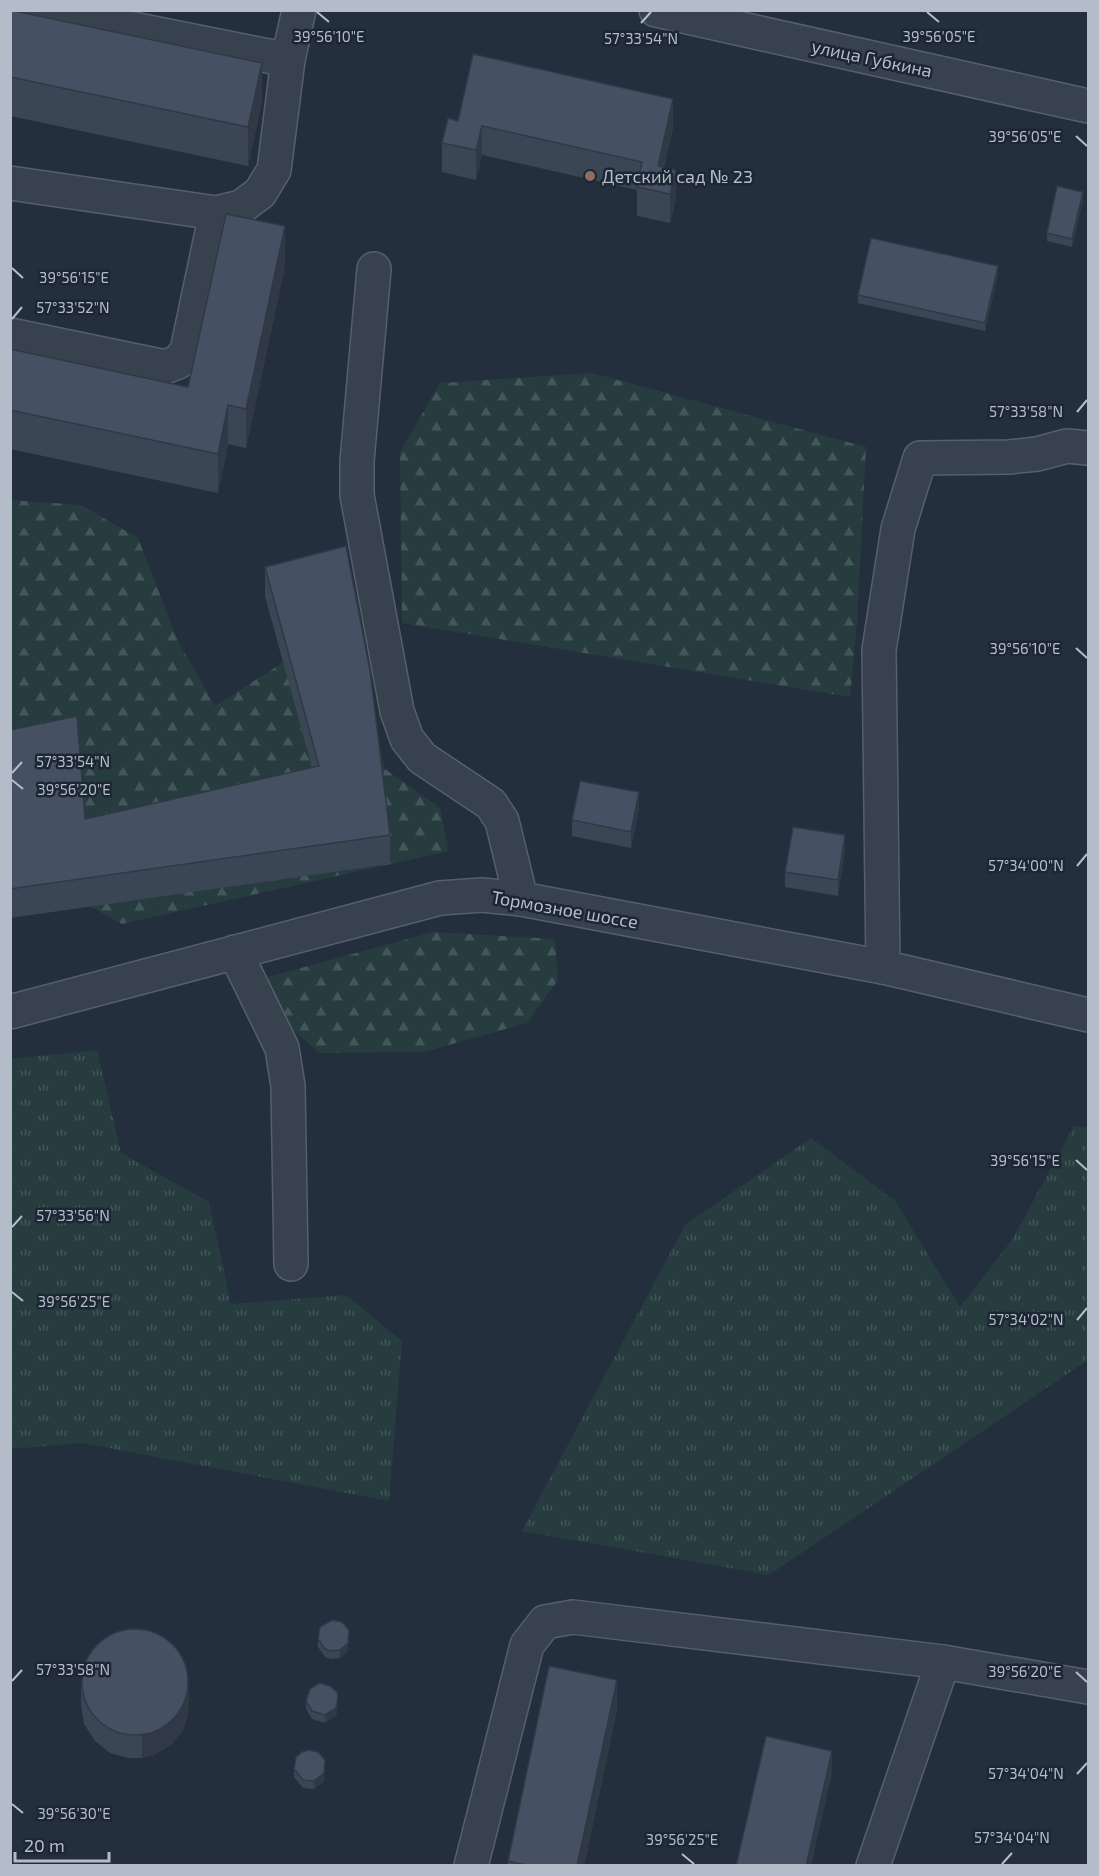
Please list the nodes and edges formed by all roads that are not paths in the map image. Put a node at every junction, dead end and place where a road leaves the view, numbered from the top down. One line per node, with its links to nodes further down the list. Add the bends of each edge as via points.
1 (38, 10): 4 (street)
2 (299, 10): 4 (street)
3 (656, 10): 5 (street, улица Губкина)
4 (288, 60): 7 (street, via 273,170 260,193 241,207)
5 (1089, 106)
6 (10, 183): 7 (street)
7 (216, 213): 9 (street, via 187,351 178,362 165,367)
8 (374, 268): 11 (street, via 357,495 397,711 407,739 422,758 491,804 502,821)
9 (10, 335)
10 (1089, 448): 13 (street, via 1067,446 1009,457 920,458 898,529 879,650)
11 (521, 899): 12 (street, Тормозное шоссе, via 482,895 440,898); 13 (street, Тормозное шоссе)
12 (236, 952): 14 (street, Тормозное шоссе); 16 (street, via 282,1048 286,1066)
13 (883, 967): 15 (street, Тормозное шоссе)
14 (10, 1012)
15 (1089, 1015)
16 (291, 1264)
17 (944, 1662): 18 (street); 19 (street, via 573,1617 545,1622 527,1645); 20 (street)
18 (1089, 1687)
19 (471, 1866)
20 (873, 1866)

